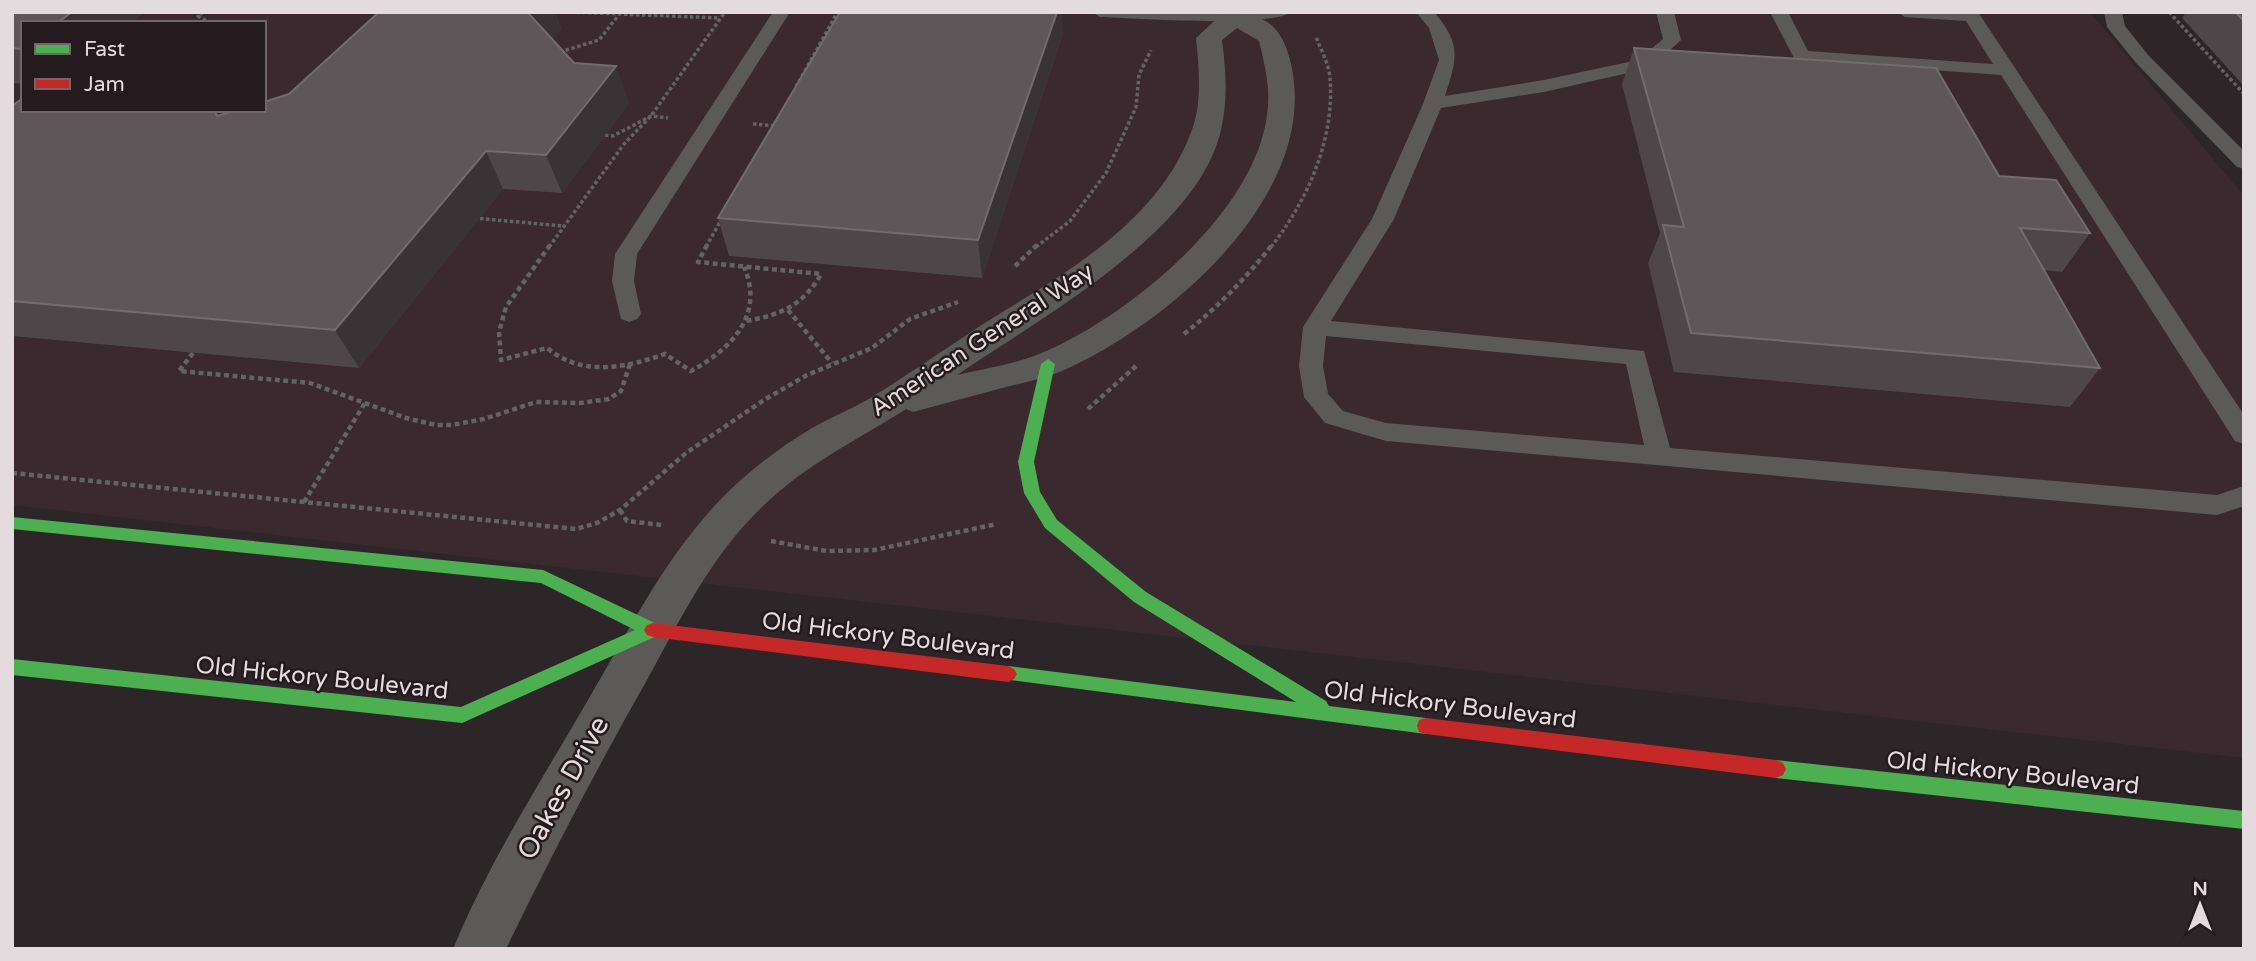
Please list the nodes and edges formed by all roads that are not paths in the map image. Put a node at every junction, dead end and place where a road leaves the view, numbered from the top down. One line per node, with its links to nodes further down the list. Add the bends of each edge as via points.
1 (782, 12): 14 (lane, via 626,254 623,281)
2 (1100, 12): 9 (lane)
3 (1282, 12): 9 (lane)
4 (1424, 12): 12 (lane, via 1437,27 1448,60)
5 (1665, 12): 12 (lane, via 1672,40 1644,64)
6 (1779, 12): 11 (lane, via 1801,56)
7 (1905, 12): 10 (lane)
8 (2112, 12): 13 (lane, via 2116,27 2142,59)
9 (1234, 14): 16 (street, via 1270,36 1281,78 1280,125 1251,194 1219,238 1150,303 1087,345); 17 (street, American General Way, via 1209,38 1216,83 1205,139 1181,185 1156,213 1079,280)
10 (1970, 14): 11 (lane)
11 (2007, 70): 18 (lane)
12 (1433, 104): 15 (lane, via 1383,219)
13 (2244, 163)
14 (629, 314)
15 (1315, 327): 19 (lane, via 1636,357); 19 (lane, via 1311,366 1316,397 1334,417 1386,432)
16 (1048, 364): 17 (street); 24 (main road, via 1026,461 1032,494 1051,524 1140,597)
17 (883, 407): 22 (street, American General Way, via 820,441 755,489 716,531)
18 (2244, 435)
19 (1659, 455): 20 (lane, via 2217,505)
20 (2244, 496)
21 (12, 523): 22 (main road, Old Hickory Boulevard, via 543,578)
22 (652, 630): 23 (main road, Old Hickory Boulevard, via 462,715); 24 (main road, Old Hickory Boulevard); 26 (street, Oakes Drive, via 534,837)
23 (12, 667)
24 (1331, 713): 25 (main road, Old Hickory Boulevard, via 1881,782)
25 (2244, 820)
26 (479, 949)

